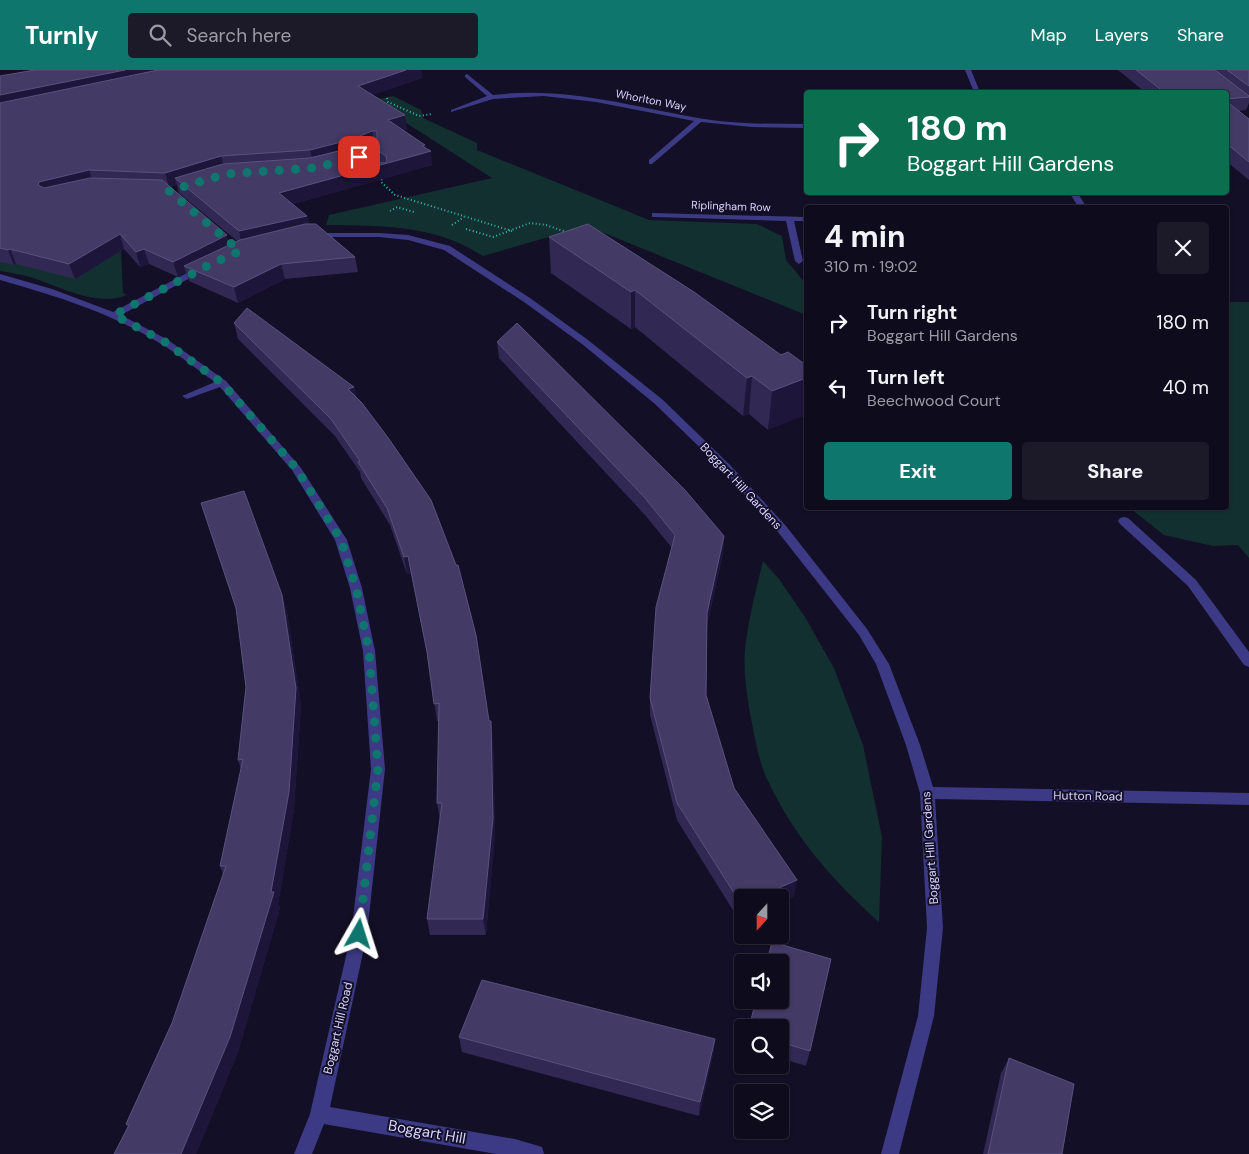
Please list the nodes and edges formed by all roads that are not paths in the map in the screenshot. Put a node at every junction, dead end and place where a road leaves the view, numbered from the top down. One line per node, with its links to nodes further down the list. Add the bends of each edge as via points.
1 (968, 70): 3 (street)
2 (467, 76): 4 (street)
3 (976, 90)
4 (492, 97): 5 (street, Whorlton Way); 6 (street, Whorlton Way, via 522,93 553,94)
5 (453, 111)
6 (700, 120): 7 (street, Whorlton Way); 8 (street)
7 (804, 126)
8 (652, 162)
9 (655, 215): 10 (street, Riplingham Row)
10 (789, 218): 11 (street, Riplingham Row); 13 (street)
11 (804, 219)
12 (300, 236): 21 (street, Boggart Hill Gardens, via 379,235 447,248 585,342 659,402 747,489 863,632 882,664)
13 (800, 261)
14 (217, 262): 16 (street)
15 (0, 277): 16 (street, Boggart Hill Road)
16 (114, 315): 17 (street, Boggart Hill Road, via 165,342)
17 (222, 383): 18 (street); 23 (street, Boggart Hill Road, via 296,468 341,540 356,588 369,651 377,779 359,934)
18 (188, 396)
19 (1124, 521): 20 (street, via 1192,583)
20 (1249, 662)
21 (927, 792): 22 (street, Hutton Road); 26 (street, Boggart Hill Gardens, via 935,928 926,1016)
22 (1249, 799)
23 (318, 1114): 24 (street, Boggart Hill Road); 25 (street, Boggart Hill)
24 (303, 1154)
25 (535, 1154)
26 (890, 1154)

